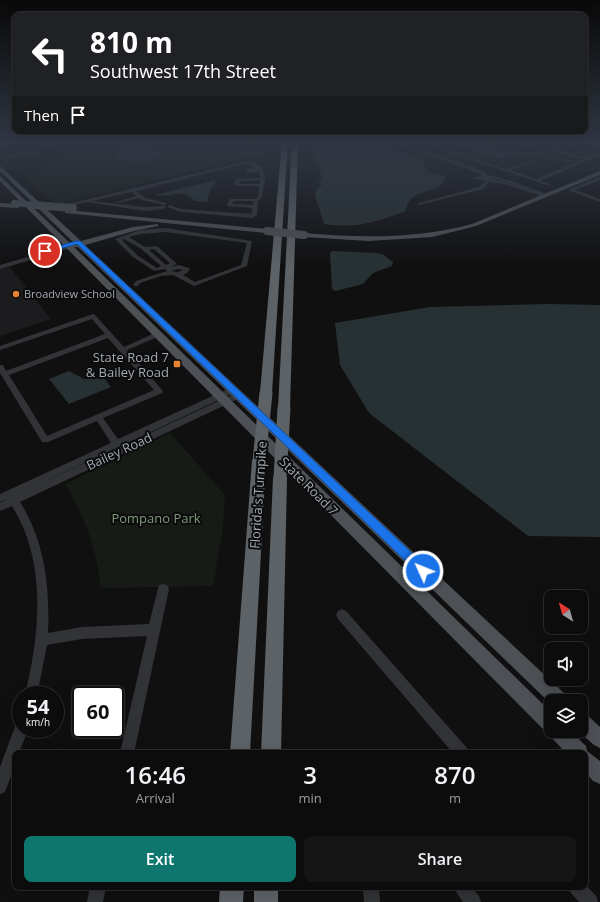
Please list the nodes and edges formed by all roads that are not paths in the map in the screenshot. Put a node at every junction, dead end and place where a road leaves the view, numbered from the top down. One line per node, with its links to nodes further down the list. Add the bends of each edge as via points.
1 (7, 183): 14 (main road, State Road 7)
2 (14, 183): 18 (main road, State Road 7)
3 (162, 183): 15 (street)
4 (262, 183): 19 (street, via 260,198)
5 (282, 183): 74 (highway, Florida's Turnpike, bridge, via 259,461)
6 (293, 183): 75 (highway, Florida's Turnpike, bridge)
7 (485, 183): 24 (street, via 480,188)
8 (505, 183): 16 (street)
9 (543, 183): 13 (street)
10 (569, 183): 16 (main road)
11 (573, 183): 16 (main road)
12 (588, 183): 21 (street, via 572,191)
13 (549, 185)
14 (11, 190): 18 (main road); 39 (main road, State Road 7)
15 (134, 190): 17 (street); 20 (street)
16 (542, 195): 34 (main road, bridge, via 474,225 431,236 376,241)
17 (140, 196): 23 (street); 27 (street)
18 (32, 198): 30 (main road, State Road 7)
19 (257, 200): 28 (street); 28 (street, via 232,200 229,205)
20 (84, 201): 27 (street, via 145,209); 30 (street)
21 (600, 201)
22 (0, 202): 26 (main road)
23 (118, 202)
24 (421, 204)
25 (0, 205): 26 (main road)
26 (16, 205): 29 (main road, bridge)
27 (167, 206): 28 (street, via 181,210 247,216 254,215); 32 (street, via 157,212)
28 (255, 207)
29 (70, 210): 31 (main road); 32 (main road)
30 (45, 211): 36 (main road, State Road 7)
31 (105, 215): 33 (main road); 35 (main road, via 117,222 117,227)
32 (158, 217): 34 (main road)
33 (187, 223): 34 (main road); 38 (main road, via 146,226)
34 (268, 230)
35 (108, 232): 36 (main road, via 89,235); 38 (main road)
36 (69, 233): 38 (main road, State Road 7)
37 (124, 237): 40 (street); 44 (street, via 118,239 135,256 156,270); 44 (street, via 140,232 165,230 250,242 244,266 194,284 180,274 187,269 179,266)
38 (79, 243): 39 (main road); 46 (main road, State Road 7)
39 (68, 246): 41 (street); 45 (main road, State Road 7)
40 (144, 249): 44 (street); 44 (street, via 155,247 174,264)
41 (36, 255): 42 (street); 43 (street)
42 (0, 264)
43 (0, 267)
44 (168, 269): 46 (street, via 170,275)
45 (100, 277): 46 (main road, via 116,287); 47 (main road, State Road 7)
46 (127, 288): 48 (main road, State Road 7)
47 (115, 293): 48 (main road, via 128,294); 50 (main road, State Road 7)
48 (138, 299): 54 (main road, State Road 7)
49 (109, 335): 51 (street, via 93,316); 52 (street); 53 (street)
50 (158, 335): 52 (street); 54 (main road, State Road 7)
51 (0, 348)
52 (122, 350): 55 (street, via 159,391)
53 (2, 371): 55 (street, via 45,440)
54 (229, 396): 56 (street, Bailey Road); 57 (street, Bailey Road); 66 (main road, State Road 7); 67 (main road, State Road 7)
55 (98, 417): 56 (street)
56 (117, 444): 57 (street, Bailey Road)
57 (70, 470): 58 (street, Bailey Road)
58 (12, 497): 59 (street, Bailey Road); 60 (street, Bailey Road); 64 (street, via 30,530 38,559 43,596)
59 (0, 498)
60 (0, 507)
61 (163, 589): 63 (street)
62 (342, 615): 76 (street)
63 (153, 630): 64 (street, via 82,633); 73 (street)
64 (43, 640): 65 (street)
65 (33, 686)
66 (552, 694)
67 (544, 718)
68 (588, 728): 71 (main road)
69 (18, 738): 72 (street)
70 (564, 738): 77 (main road)
71 (600, 739)
72 (13, 750)
73 (128, 750)
74 (240, 750)
75 (271, 750)
76 (459, 750)
77 (576, 750)
78 (12, 754): 81 (street)
79 (588, 762): 80 (main road)
80 (600, 774)
81 (0, 787)
82 (97, 890): 88 (street)
83 (232, 890): 89 (highway)
84 (266, 890): 90 (highway)
85 (371, 890): 91 (street)
86 (463, 890): 92 (street)
87 (580, 890): 93 (street)
88 (95, 902)
89 (231, 902)
90 (266, 902)
91 (372, 902)
92 (473, 902)
93 (590, 902)

